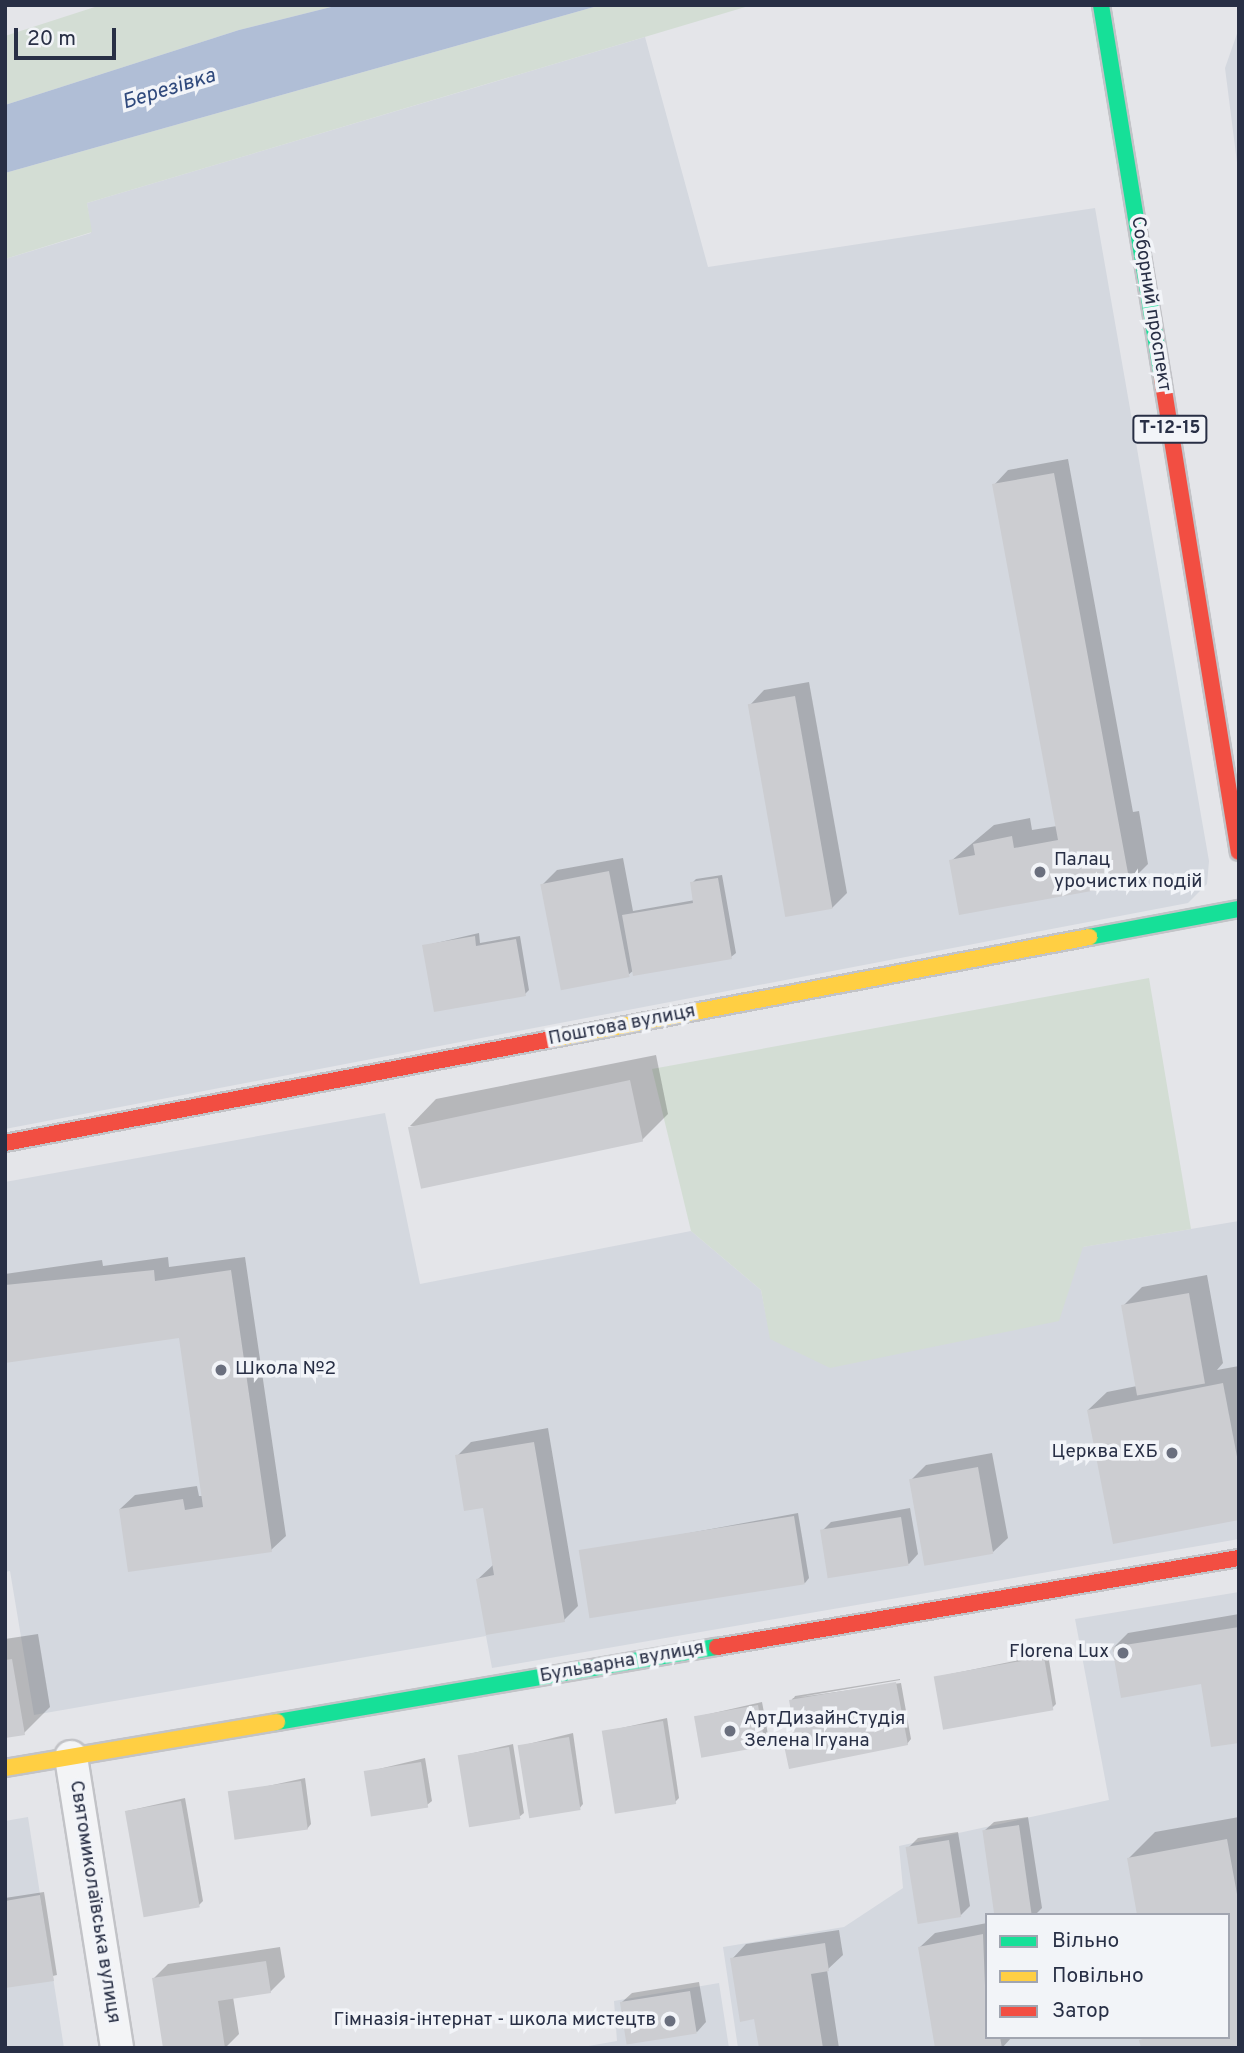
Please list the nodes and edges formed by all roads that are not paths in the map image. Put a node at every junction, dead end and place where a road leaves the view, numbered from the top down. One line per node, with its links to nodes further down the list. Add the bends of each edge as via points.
1 (1101, 5): 2 (main road, Соборний проспект / Т-12-15)
2 (1239, 852)
3 (1239, 909): 4 (main road, Поштова вулиця)
4 (5, 1143)
5 (1239, 1558): 6 (main road, Бульварна вулиця)
6 (71, 1757): 7 (main road, Бульварна вулиця); 8 (street, Святомиколаївська вулиця)
7 (5, 1768)
8 (117, 2048)

